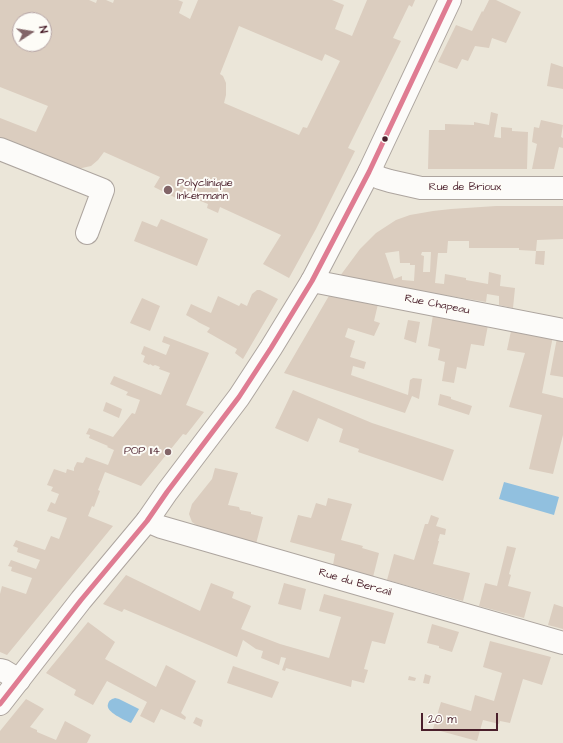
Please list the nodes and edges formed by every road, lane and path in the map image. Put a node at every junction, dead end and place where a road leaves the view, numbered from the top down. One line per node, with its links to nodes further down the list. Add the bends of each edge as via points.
1 (450, 0): 3 (street)
2 (0, 149): 5 (street, via 103,190)
3 (369, 172): 4 (street, Rue de Brioux, via 380,178 421,188); 6 (street)
4 (563, 188)
5 (87, 233)
6 (312, 281): 7 (street, Rue Chapeau); 8 (street, via 239,397)
7 (563, 330)
8 (147, 521): 9 (street, Rue du Bercail); 10 (street, via 81,600)
9 (563, 643)
10 (9, 675): 11 (street)
11 (0, 704)

